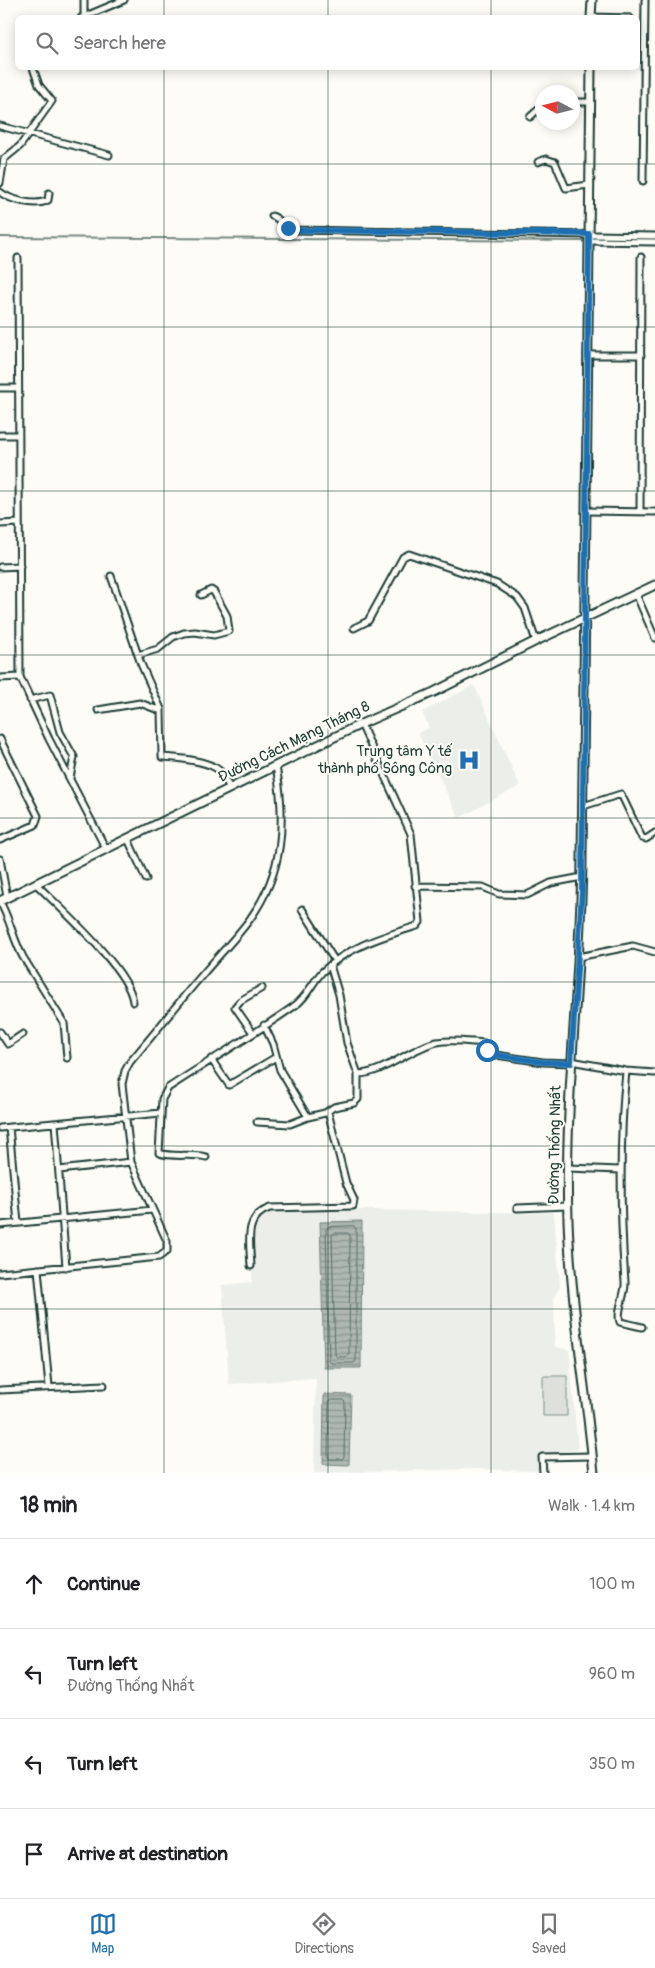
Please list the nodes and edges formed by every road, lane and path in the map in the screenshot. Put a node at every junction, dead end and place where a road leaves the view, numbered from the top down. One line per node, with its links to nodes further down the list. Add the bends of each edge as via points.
1 (84, 0): 5 (street)
2 (124, 0): 6 (street)
3 (592, 0): 7 (street)
4 (645, 0): 9 (street)
5 (82, 15)
6 (87, 15)
7 (591, 15)
8 (640, 18): 9 (street)
9 (645, 18): 20 (street)
10 (34, 70): 17 (street, via 39,85 52,101)
11 (591, 70): 13 (street, Đường Thống Nhất)
12 (580, 102): 13 (street)
13 (590, 102): 22 (street, Đường Thống Nhất)
14 (535, 112): 15 (street)
15 (530, 117)
16 (0, 126): 17 (street)
17 (31, 133): 18 (street); 21 (street, via 4,159)
18 (109, 155)
19 (538, 162): 22 (street, via 555,162 566,188)
20 (643, 181)
21 (0, 182)
22 (589, 185): 27 (street, Đường Thống Nhất)
23 (0, 192): 24 (street, via 13,198 40,202 48,200)
24 (49, 193)
25 (272, 216): 27 (street, via 296,230)
26 (655, 236): 27 (street)
27 (589, 238): 28 (street); 31 (street, Đường Thống Nhất)
28 (655, 242)
29 (641, 257): 32 (street)
30 (18, 258): 34 (street)
31 (588, 355): 32 (street); 37 (street, Đường Thống Nhất)
32 (641, 356): 38 (street)
33 (0, 388): 34 (street)
34 (18, 388): 36 (street)
35 (0, 435): 36 (street)
36 (18, 435): 40 (street)
37 (586, 511): 38 (street); 48 (street, Đường Thống Nhất)
38 (640, 512): 39 (street)
39 (655, 512)
40 (19, 523): 41 (street); 42 (street)
41 (0, 524)
42 (20, 566): 43 (street); 53 (street)
43 (0, 567)
44 (111, 576): 52 (street)
45 (655, 585): 46 (street, Đường Cách Mạng Tháng 8)
46 (636, 594): 48 (street, Đường Cách Mạng Tháng 8); 50 (street)
47 (202, 595): 52 (street, via 211,590 214,592 227,616 230,631 214,635 184,633 158,649)
48 (585, 618): 51 (street, Đường Cách Mạng Tháng 8); 63 (street, Đường Thống Nhất)
49 (354, 628): 51 (street, via 368,621 403,557 409,554 497,584 517,597 525,608)
50 (655, 638)
51 (536, 641): 58 (street, Đường Cách Mạng Tháng 8)
52 (138, 655): 57 (street)
53 (20, 677): 54 (street); 55 (street)
54 (0, 678)
55 (30, 700): 61 (street); 61 (street, via 50,695 60,732 74,757)
56 (98, 710): 57 (street, via 140,703)
57 (161, 711): 62 (street, via 162,757 212,766 222,774)
58 (361, 724): 60 (street, Đường Cách Mạng Tháng 8); 72 (street, via 411,834)
59 (0, 739): 66 (street, via 38,816 35,825)
60 (276, 766): 62 (street, Đường Cách Mạng Tháng 8); 95 (street, via 282,813 277,863 268,888 242,928 130,1062 122,1084)
61 (70, 778): 67 (street)
62 (230, 788): 65 (street, Đường Cách Mạng Tháng 8)
63 (583, 806): 64 (street, via 621,794 642,838); 69 (street, Đường Thống Nhất)
64 (655, 833)
65 (128, 839): 67 (street, Đường Cách Mạng Tháng 8); 70 (street)
66 (0, 840)
67 (106, 849): 71 (street, Đường Cách Mạng Tháng 8)
68 (0, 860): 73 (street)
69 (582, 877): 72 (street, via 551,883 527,895 499,894 483,887); 77 (street, Đường Thống Nhất)
70 (146, 879)
71 (35, 883): 73 (street, Đường Cách Mạng Tháng 8); 81 (street, via 104,953 131,991)
72 (415, 886): 78 (street, via 419,925 360,945)
73 (7, 897): 74 (street, Đường Cách Mạng Tháng 8)
74 (0, 901): 86 (street, via 22,957 64,1023)
75 (302, 909): 78 (street)
76 (655, 952): 77 (street, via 633,946)
77 (578, 957): 89 (street, Đường Thống Nhất)
78 (334, 961): 79 (street)
79 (330, 965): 82 (street, via 295,1006); 92 (street, via 347,1043)
80 (262, 988): 84 (street, via 235,1007)
81 (133, 1002)
82 (264, 1025): 84 (street); 87 (street)
83 (0, 1032): 85 (street, via 8,1044)
84 (253, 1033): 88 (street)
85 (23, 1034)
86 (67, 1058)
87 (276, 1058): 88 (street, via 229,1085); 96 (street)
88 (211, 1059): 94 (street, via 168,1088 162,1099)
89 (571, 1062): 90 (street); 92 (street, via 543,1062 490,1054 484,1043 439,1042 370,1072); 103 (street, Đường Thống Nhất)
90 (626, 1071): 91 (street); 105 (street)
91 (655, 1073)
92 (358, 1074): 93 (street, via 357,1100)
93 (328, 1112): 96 (street); 112 (street, via 346,1183 354,1200 353,1206 270,1208 261,1211 250,1227)
94 (161, 1113): 95 (street); 101 (street, via 160,1154)
95 (124, 1116): 98 (street); 102 (street)
96 (308, 1117): 97 (street, via 284,1125)
97 (257, 1122)
98 (55, 1123): 99 (street); 104 (street)
99 (9, 1127): 100 (street); 110 (street)
100 (0, 1128)
101 (206, 1157)
102 (131, 1162): 104 (street); 108 (street)
103 (568, 1168): 105 (street); 106 (street, Đường Thống Nhất)
104 (58, 1170): 109 (street)
105 (620, 1170): 116 (street, via 626,1288 619,1319)
106 (568, 1206): 107 (street); 120 (street, Đường Thống Nhất)
107 (516, 1208)
108 (152, 1210): 109 (street); 113 (street, via 167,1241 164,1255)
109 (62, 1218): 110 (street); 113 (street)
110 (18, 1223): 111 (street)
111 (0, 1225)
112 (251, 1266)
113 (66, 1267): 114 (street)
114 (38, 1270): 115 (street); 118 (street)
115 (0, 1273)
116 (642, 1328)
117 (104, 1385): 118 (street)
118 (49, 1386): 119 (street)
119 (0, 1390)
120 (592, 1456): 121 (street, via 544,1456); 122 (street, Đường Thống Nhất)
121 (543, 1473)
122 (594, 1473)

